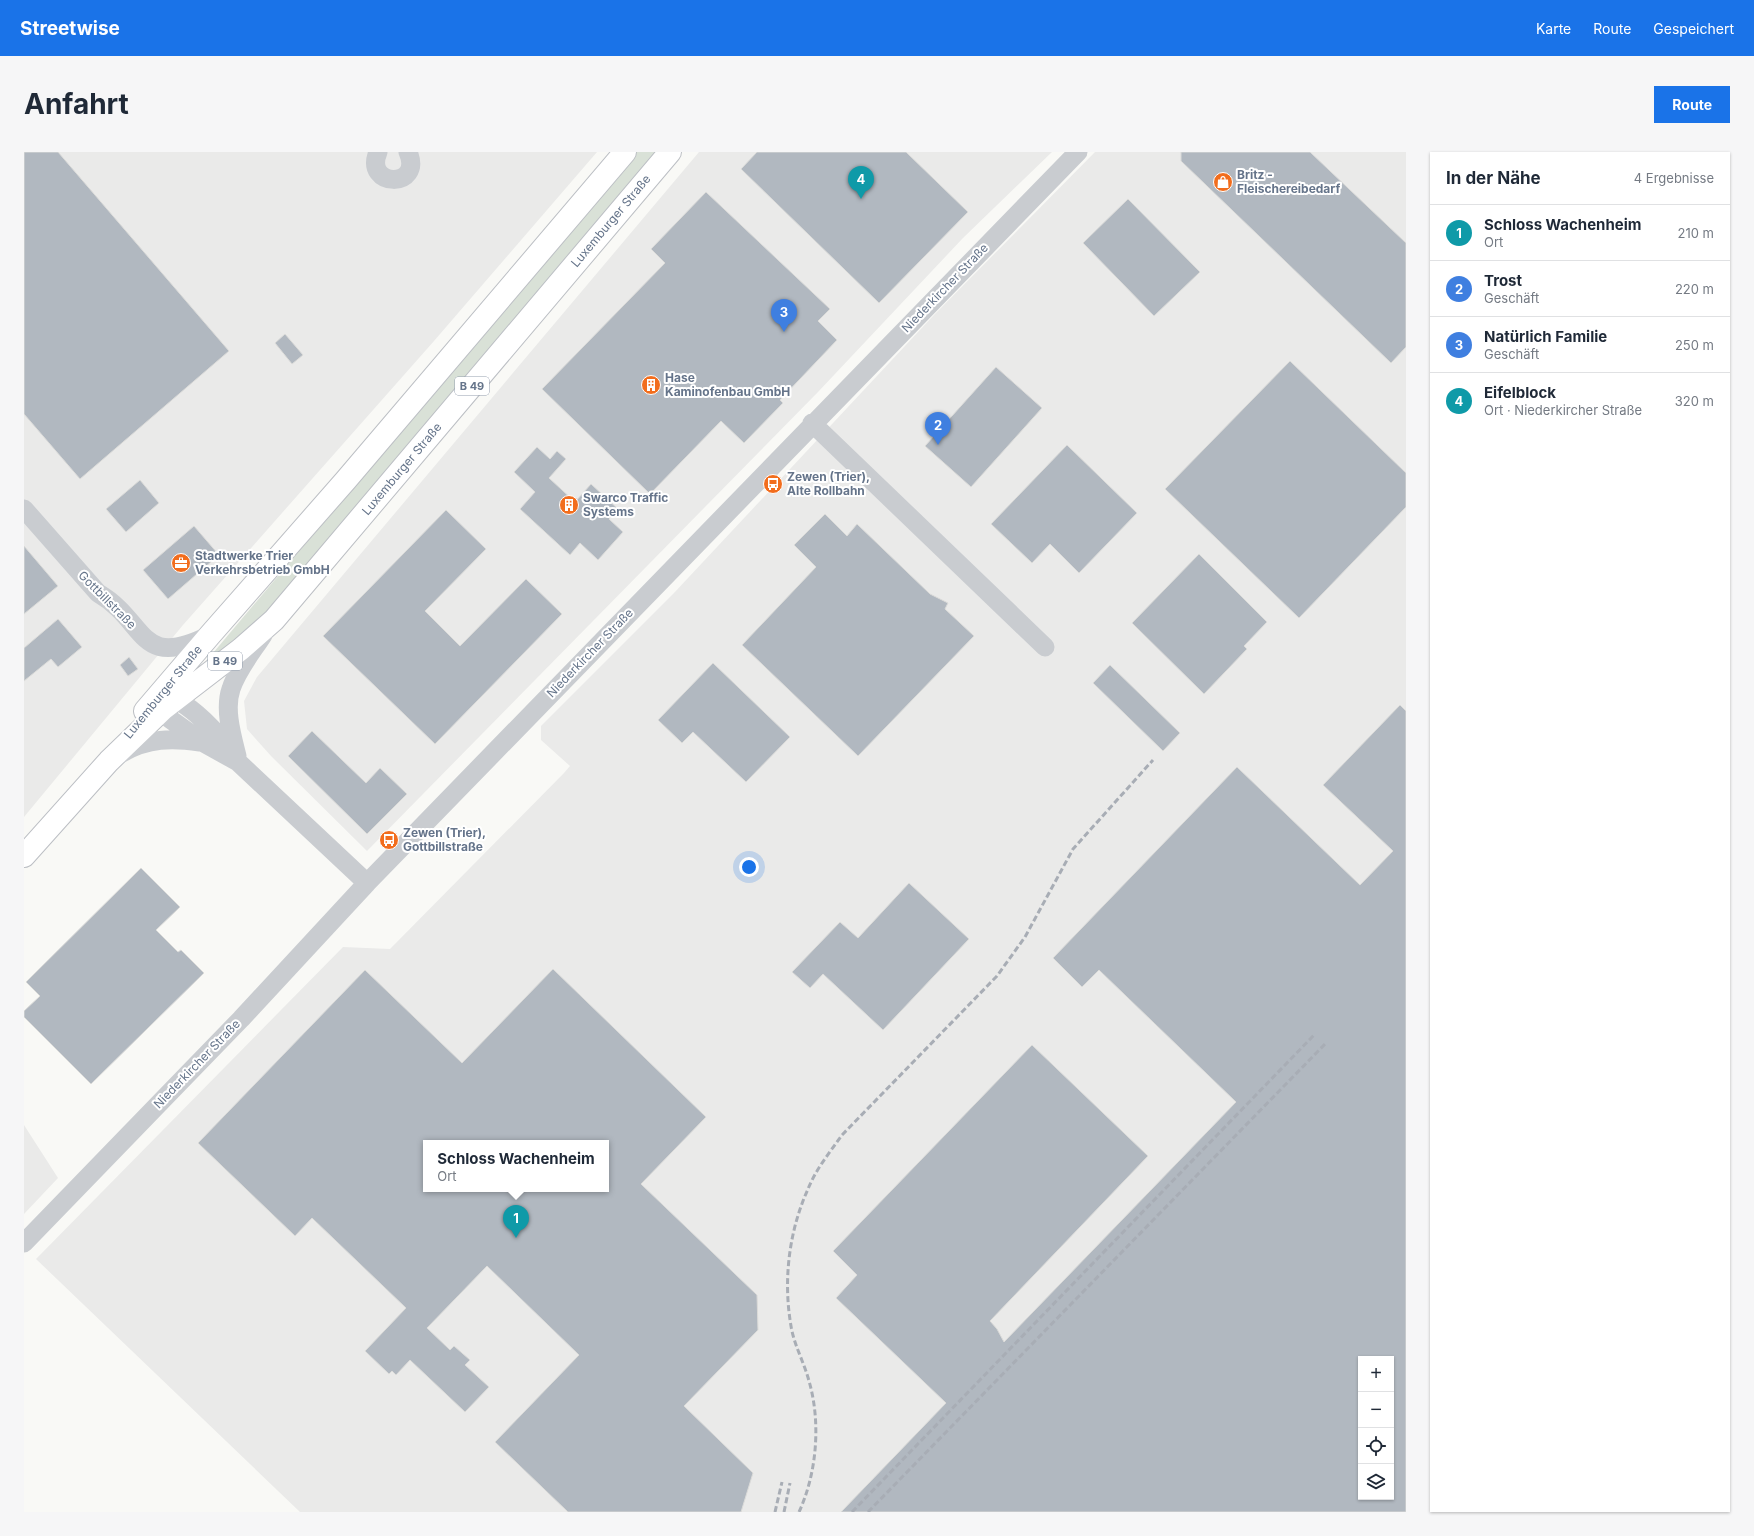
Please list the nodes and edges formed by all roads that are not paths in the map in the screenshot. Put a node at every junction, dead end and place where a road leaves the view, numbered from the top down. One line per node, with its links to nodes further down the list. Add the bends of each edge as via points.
1 (378, 152): 2 (street, via 375,161 377,171 383,177 393,180 403,177 410,168)
2 (408, 152)
3 (625, 152): 9 (main road, Luxemburger Straße / B 49, via 346,480)
4 (670, 152): 8 (main road, Luxemburger Straße / B 49)
5 (1078, 152): 6 (street, Niederkircher Straße)
6 (812, 424): 10 (street); 16 (street, Niederkircher Straße)
7 (24, 509): 9 (street, Gottbillstraße, via 98,593 111,601 142,634 160,647 181,647)
8 (274, 620): 11 (main road, Luxemburger Straße / B 49, via 241,649); 14 (street, via 231,689 230,717)
9 (210, 635): 11 (main road, Luxemburger Straße / B 49)
10 (1045, 647)
11 (166, 701): 12 (street, via 173,722); 13 (main road, Luxemburger Straße / B 49); 14 (street, via 195,713 226,744)
12 (202, 742): 13 (street, via 170,739 150,741 134,746); 14 (street)
13 (109, 761): 15 (main road, Luxemburger Straße / B 49)
14 (238, 762): 16 (street)
15 (24, 856)
16 (367, 883): 17 (street, Niederkircher Straße, via 241,1019)
17 (24, 1243)

